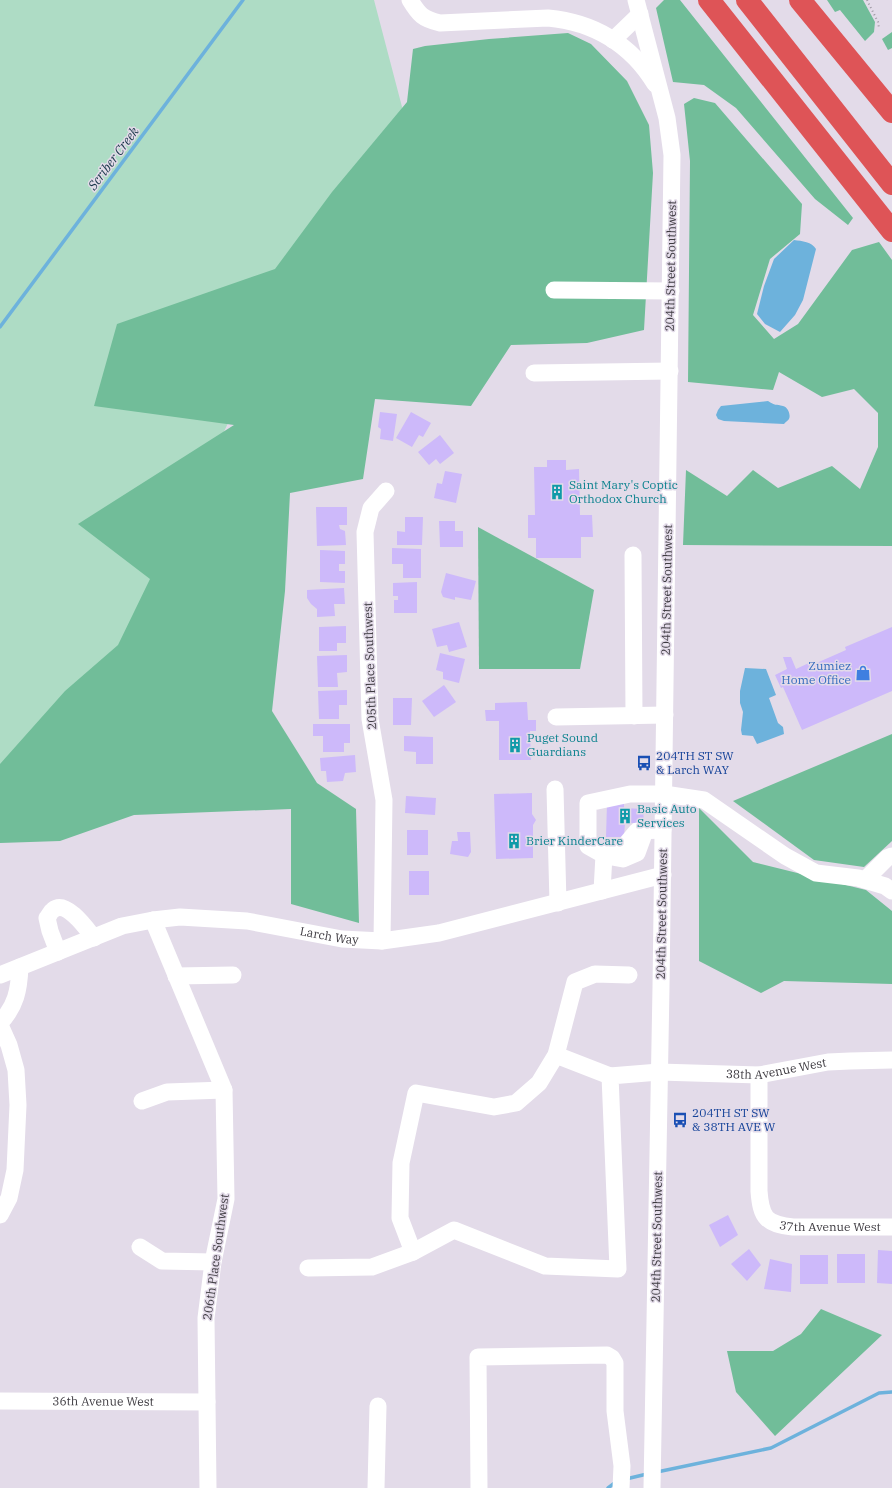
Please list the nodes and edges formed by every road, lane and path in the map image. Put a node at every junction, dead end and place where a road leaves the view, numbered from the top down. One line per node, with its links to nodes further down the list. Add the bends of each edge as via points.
1 (410, 0): 10 (street, 204th Street Southwest, via 423,18 440,23 562,19 589,27)
2 (747, 0): 8 (highway)
3 (762, 0): 8 (highway)
4 (867, 0): 9 (path)
5 (711, 3): 15 (highway)
6 (804, 4): 12 (highway)
7 (638, 7): 10 (street); 11 (street, 204th Street Southwest)
8 (772, 23): 13 (highway); 14 (highway)
9 (879, 28)
10 (613, 40): 11 (street, 204th Street Southwest, via 642,66)
11 (663, 100): 17 (street, 204th Street Southwest, via 672,155)
12 (892, 112)
13 (892, 165)
14 (892, 184)
15 (892, 231)
16 (554, 290): 17 (street)
17 (671, 291): 18 (street, 204th Street Southwest)
18 (670, 371): 19 (street); 22 (street, 204th Street Southwest)
19 (534, 373)
20 (386, 491): 37 (street, 205th Place Southwest, via 371,508 365,532 370,719 384,800)
21 (633, 555): 23 (street)
22 (664, 715): 23 (street); 26 (street, 204th Street Southwest)
23 (634, 716): 24 (street)
24 (556, 718)
25 (555, 789): 34 (street)
26 (664, 794): 27 (street, 204th Street Southwest); 28 (street, via 630,794 588,803 588,846); 31 (street, via 704,800 785,856 816,873)
27 (663, 830): 28 (street, via 641,831 622,849); 30 (street, 204th Street Southwest)
28 (604, 855): 32 (street)
29 (892, 856): 31 (street)
30 (662, 875): 32 (street, Larch Way); 47 (street, 204th Street Southwest)
31 (865, 880): 33 (street)
32 (602, 891): 34 (street, Larch Way)
33 (892, 891)
34 (558, 903): 37 (street, Larch Way, via 439,933)
35 (153, 920): 36 (street, Larch Way, via 122,926); 37 (street, Larch Way, via 180,917 247,921 342,939); 43 (street, 206th Place Southwest)
36 (94, 938): 38 (street, Larch Way); 38 (street, via 76,916 67,910 52,910 47,918)
37 (382, 941)
38 (58, 952): 39 (street, Larch Way)
39 (20, 967): 40 (street, Larch Way); 44 (street, via 17,995)
40 (0, 975)
41 (234, 975): 43 (street)
42 (629, 975): 45 (street, via 595,974 575,982)
43 (176, 976): 50 (street, 206th Place Southwest)
44 (0, 1024): 52 (street, via 16,1070 18,1105 15,1170 9,1198)
45 (556, 1055): 49 (street); 55 (street, via 539,1083 516,1103 494,1107 416,1093 401,1163 400,1218)
46 (892, 1060): 48 (street, 38th Avenue West, via 828,1062)
47 (660, 1072): 48 (street, 38th Avenue West); 49 (street, 38th Avenue West); 65 (street, 204th Street Southwest)
48 (759, 1075): 53 (street, 37th Avenue West, via 759,1191 760,1204 769,1221 780,1226 793,1227)
49 (610, 1076): 55 (street, via 618,1269 545,1266 454,1230)
50 (224, 1090): 51 (street, via 167,1092); 56 (street, 206th Place Southwest, via 226,1199)
51 (142, 1101)
52 (0, 1215)
53 (892, 1227)
54 (140, 1247): 56 (street, via 162,1260)
55 (413, 1252): 57 (street, via 372,1267)
56 (213, 1262): 59 (street, 206th Place Southwest, via 206,1318)
57 (308, 1268)
58 (0, 1401): 59 (street, 36th Avenue West)
59 (207, 1402): 61 (street, 206th Place Southwest)
60 (378, 1406): 62 (street)
61 (208, 1488)
62 (376, 1488)
63 (479, 1488): 64 (street, via 478,1357 607,1355 615,1363 615,1411 622,1466)
64 (621, 1488)
65 (652, 1488)

